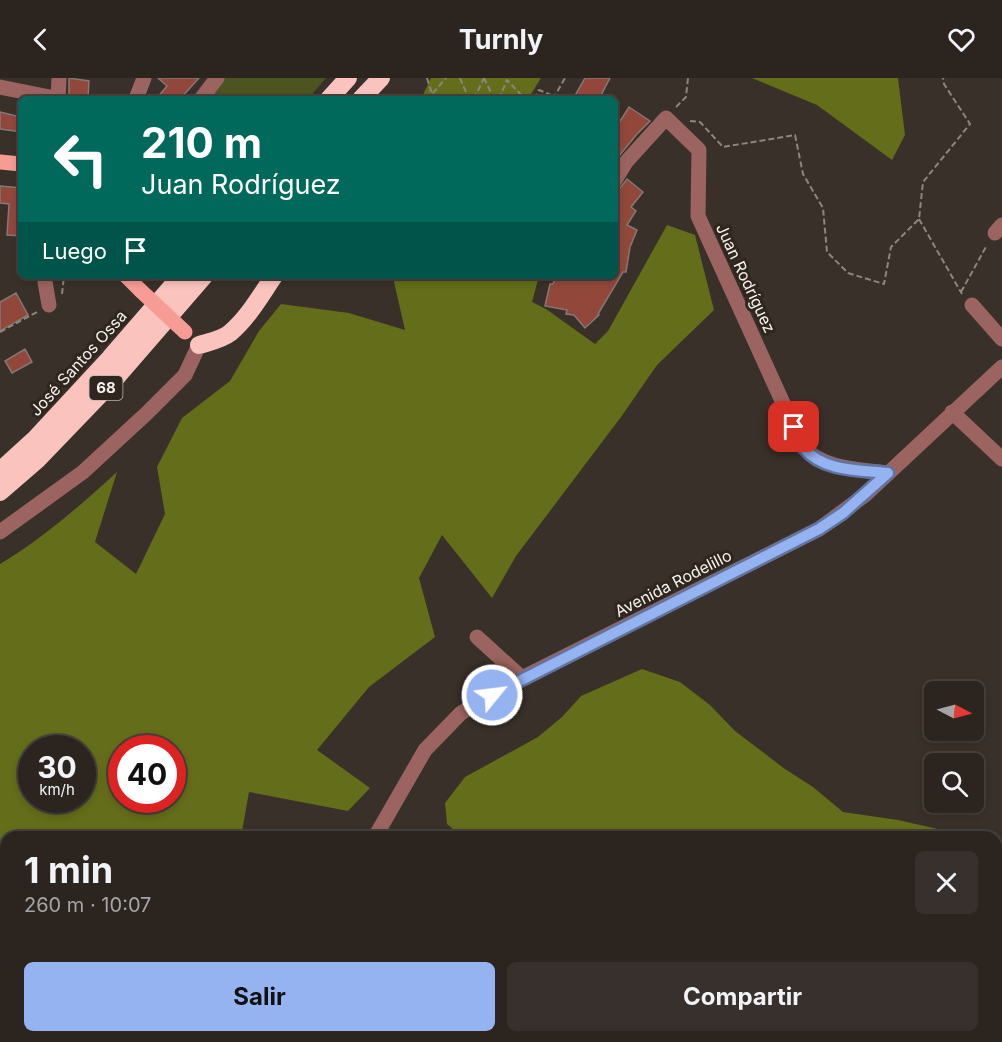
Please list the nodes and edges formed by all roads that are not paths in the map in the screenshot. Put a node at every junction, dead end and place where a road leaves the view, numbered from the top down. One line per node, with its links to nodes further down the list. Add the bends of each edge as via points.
1 (59, 78): 8 (street)
2 (144, 78): 9 (street)
3 (217, 78): 10 (street)
4 (348, 78): 11 (highway)
5 (381, 78): 12 (highway)
6 (0, 87): 7 (street)
7 (44, 96)
8 (59, 96)
9 (137, 96)
10 (203, 96)
11 (332, 96)
12 (366, 96)
13 (0, 162): 14 (main road)
14 (18, 164)
15 (618, 176): 29 (street, Juan Rodríguez, via 666,118 699,150 698,216 803,447 829,464)
16 (45, 279): 21 (street)
17 (129, 279): 24 (main road, bridge)
18 (178, 279): 28 (highway, José Santos Ossa / 68, via 34,440)
19 (201, 279): 30 (highway, 68, via 113,381 37,460)
20 (272, 279): 24 (highway, via 229,333)
21 (49, 305)
22 (972, 305): 23 (street)
23 (1002, 339)
24 (199, 345): 31 (street, via 185,375 147,413 83,472)
25 (1002, 367): 26 (street, Avenida Rodelillo)
26 (952, 412): 27 (street); 29 (street, Avenida Rodelillo)
27 (1002, 459)
28 (0, 471)
29 (888, 473): 33 (street, Avenida Rodelillo, via 819,529)
30 (0, 492)
31 (0, 532)
32 (477, 637): 33 (street)
33 (522, 678): 34 (street, Avenida Rodelillo, via 469,708 444,728 425,750)
34 (378, 831)

